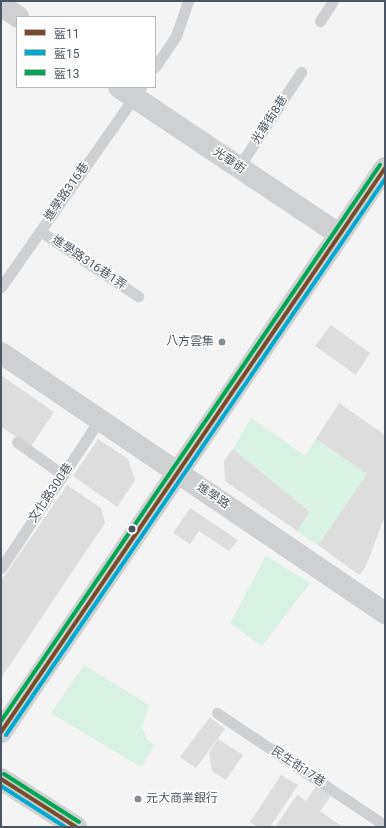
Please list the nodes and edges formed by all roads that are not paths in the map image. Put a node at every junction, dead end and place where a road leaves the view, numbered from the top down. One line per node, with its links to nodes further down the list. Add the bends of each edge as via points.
1 (188, 1): 4 (lane, via 176,36)
2 (333, 1): 3 (lane)
3 (320, 21)
4 (156, 66)
5 (301, 72): 7 (lane, 光華街8巷)
6 (131, 90): 7 (street, 光華街); 9 (lane, 進學路316巷)
7 (238, 168): 10 (street, 光華街)
8 (385, 168): 10 (street)
9 (40, 231): 11 (lane, 進學路316巷); 12 (lane, 進學路316巷1弄)
10 (340, 235): 16 (street)
11 (1, 287)
12 (138, 296)
13 (1, 353): 14 (street, 進學路)
14 (100, 419): 16 (street, 進學路); 17 (lane, 文化路300巷)
15 (17, 442): 17 (lane)
16 (177, 471): 19 (street, 進學路); 21 (street)
17 (63, 475): 18 (lane, 文化路300巷)
18 (1, 568)
19 (385, 613)
20 (217, 713): 23 (lane, 民生街17巷)
21 (1, 732)
22 (1, 779): 24 (street)
23 (380, 821)
24 (76, 827)

